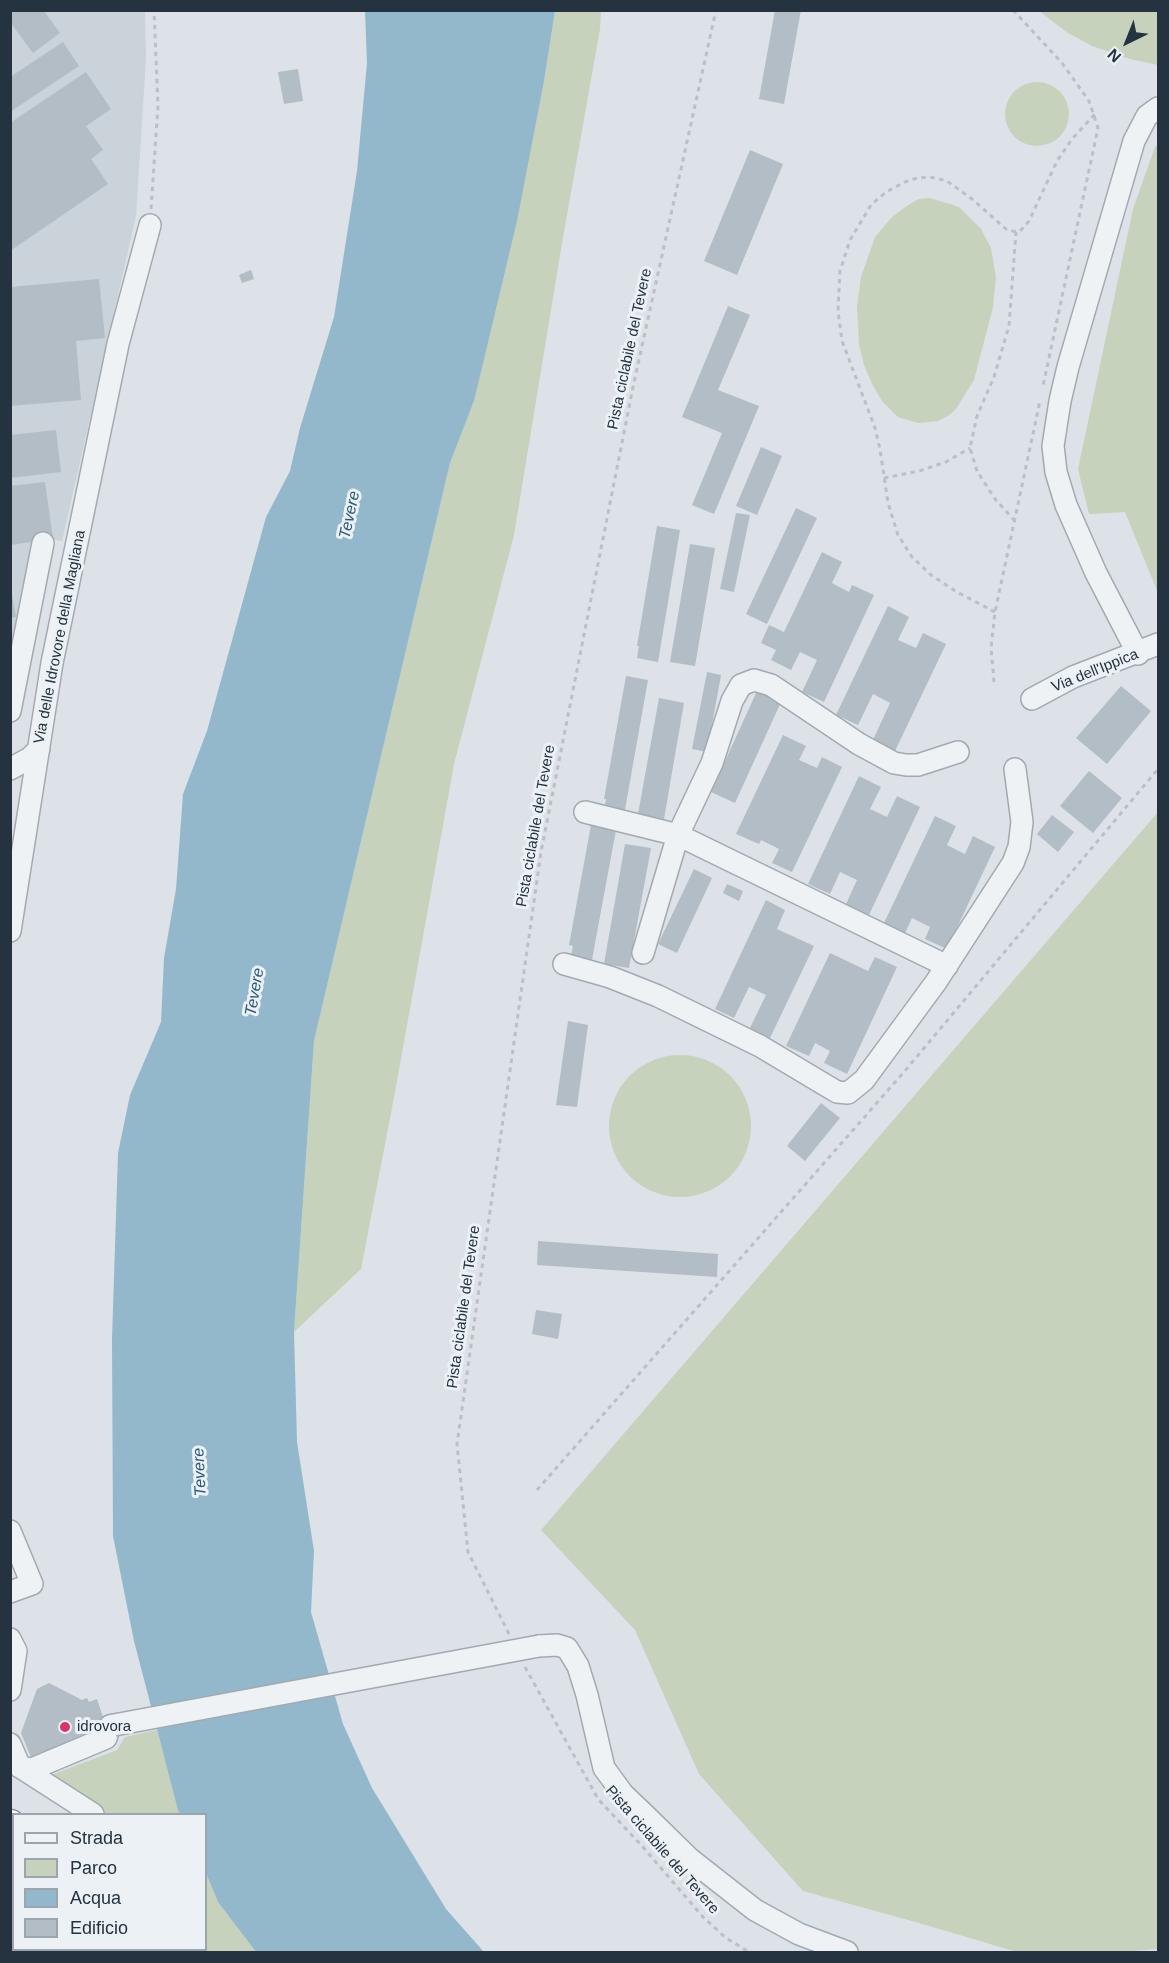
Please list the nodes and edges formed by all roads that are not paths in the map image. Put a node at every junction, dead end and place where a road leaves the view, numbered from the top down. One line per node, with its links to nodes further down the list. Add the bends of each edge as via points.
1 (1158, 108): 5 (street, via 1147,116 1134,141 1068,367 1053,441 1054,462 1066,505)
2 (150, 225): 8 (street, Via delle Idrovore della Magliana, via 118,344 52,663)
3 (43, 543): 7 (street)
4 (1158, 644): 5 (street, Via dell'Ippica)
5 (1137, 654): 6 (street, Via dell'Ippica, via 1073,676)
6 (1032, 699)
7 (10, 711)
8 (39, 749): 10 (street); 14 (street, Via delle Idrovore della Magliana)
9 (958, 752): 13 (street, via 918,765 894,762 859,744 778,689 750,681 741,685 735,695 716,754)
10 (10, 769)
11 (1015, 769): 17 (street, via 1022,822 1017,854)
12 (585, 812): 13 (street)
13 (678, 835): 15 (street); 17 (street)
14 (10, 931)
15 (643, 953)
16 (564, 964): 17 (street, via 658,996 843,1093 854,1090 864,1080)
17 (947, 966)
18 (10, 1532): 19 (street, via 32,1584)
19 (10, 1592)
20 (10, 1639): 21 (street, via 16,1651)
21 (10, 1690)
22 (10, 1744): 23 (street)
23 (21, 1767): 24 (street); 25 (street, bridge, via 32,1768 106,1738 114,1725 539,1646 567,1648 578,1666 587,1695 604,1768 623,1794 690,1859 755,1910 799,1934)
24 (90, 1813)
25 (847, 1953)

